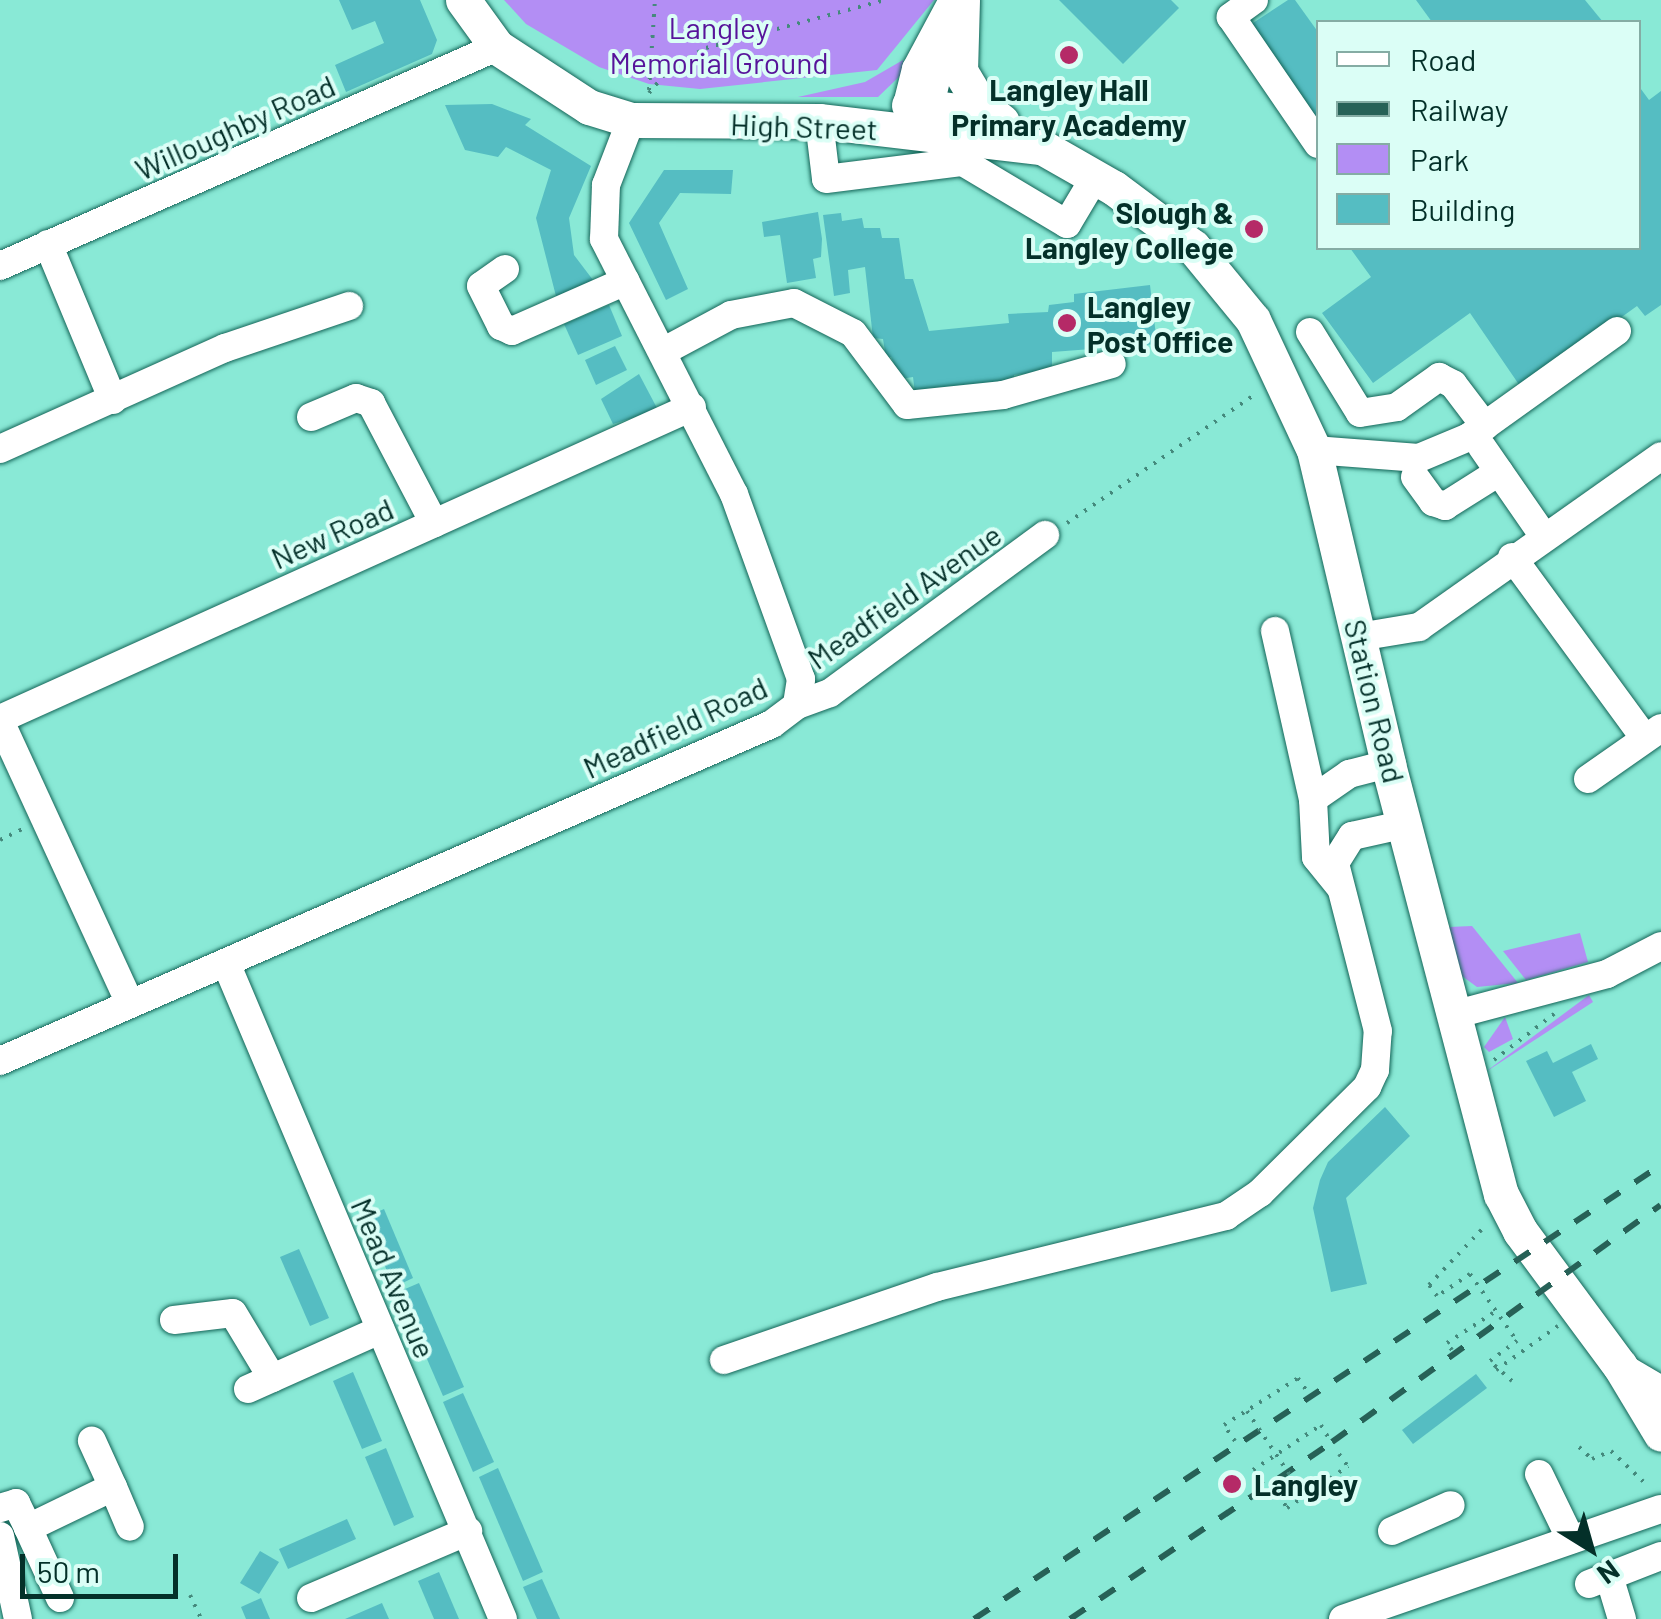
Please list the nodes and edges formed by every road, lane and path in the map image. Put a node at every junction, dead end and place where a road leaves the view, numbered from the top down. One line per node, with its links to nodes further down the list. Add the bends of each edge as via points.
1 (463, 0): 6 (main road, High Street)
2 (655, 0): 7 (path)
3 (885, 0): 7 (path, via 706,48 670,68)
4 (958, 0): 8 (street, via 916,69); 9 (main road, via 960,71)
5 (1254, 0): 12 (street, via 1230,17)
6 (497, 48): 7 (main road, High Street, via 588,108); 15 (street, Willoughby Road)
7 (642, 111): 11 (main road, High Street); 18 (street, Meadfield Road, via 606,185 604,240)
8 (921, 115): 9 (main road); 10 (main road, High Street); 11 (main road, High Street, via 790,104); 13 (main road, Station Road)
9 (992, 115): 13 (main road)
10 (819, 121): 11 (main road, High Street); 14 (street, via 826,178 952,163 989,176 1066,224)
11 (684, 124)
12 (1316, 141)
13 (1042, 147): 14 (main road, Station Road)
14 (1095, 177): 24 (main road, Station Road, via 1193,247 1253,320)
15 (48, 244): 16 (street, Willoughby Road); 25 (street)
16 (0, 266)
17 (504, 269): 18 (street, via 481,286 501,326 512,331)
18 (626, 281): 22 (street, Meadfield Road)
19 (349, 306): 25 (street, via 225,348)
20 (1617, 331): 28 (street)
21 (1310, 332): 28 (street, via 1360,413 1397,407 1439,377 1453,384)
22 (664, 351): 23 (street, via 731,315 794,303 852,332 907,404 1003,395); 26 (street, Meadfield Road)
23 (1112, 364)
24 (1284, 374): 30 (main road, Station Road); 35 (path)
25 (113, 400): 29 (street)
26 (692, 407): 34 (street, New Road); 40 (street, Meadfield Road, via 734,494 801,679)
27 (311, 417): 34 (street, via 356,398 371,403)
28 (1483, 437): 30 (street, via 1419,458); 32 (street)
29 (0, 448)
30 (1314, 450): 39 (main road, Station Road)
31 (1661, 456): 36 (street)
32 (1500, 472): 33 (street, via 1445,506 1433,502); 36 (street)
33 (1415, 477)
34 (434, 522): 41 (street, New Road)
35 (1046, 535): 40 (street, Meadfield Avenue, via 830,693)
36 (1544, 535): 37 (street)
37 (1512, 557): 39 (street, via 1468,598 1419,627); 42 (street)
38 (1274, 631): 45 (street)
39 (1359, 637): 43 (main road, Station Road)
40 (797, 705): 49 (street, Meadfield Road, via 772,724)
41 (0, 720): 50 (street)
42 (1653, 734): 44 (street)
43 (1388, 764): 45 (street, via 1349,774); 46 (main road, Station Road)
44 (1588, 779)
45 (1312, 799): 47 (street, via 1316,857)
46 (1406, 824): 47 (street, via 1352,836 1336,863); 52 (main road, Station Road)
47 (1344, 892): 61 (street, via 1378,1030 1375,1070 1367,1087 1260,1193 1226,1216 934,1288)
48 (1661, 946): 52 (street, via 1607,974)
49 (226, 962): 50 (street, Meadfield Road); 59 (street, Mead Avenue)
50 (130, 1004): 53 (street, Meadfield Road)
51 (1562, 1008): 54 (path)
52 (1453, 1015): 62 (main road, Station Road, via 1502,1194 1576,1314)
53 (0, 1061)
54 (1484, 1069)
55 (1490, 1224): 56 (path, bridge, via 1429,1285 1437,1296 1470,1274)
56 (1496, 1310): 60 (path, via 1447,1343); 63 (path, bridge, via 1517,1341 1490,1361)
57 (174, 1320): 59 (street, via 233,1312 248,1328 260,1384)
58 (1560, 1324): 63 (path)
59 (380, 1330): 86 (street, Mead Avenue)
60 (1452, 1350)
61 (724, 1360)
62 (1620, 1366): 65 (street); 68 (main road, Station Road)
63 (1496, 1370): 64 (path)
64 (1512, 1382)
65 (1661, 1390)
66 (1308, 1393): 67 (path, bridge, via 1298,1378)
67 (1246, 1411): 71 (path, via 1224,1425); 73 (path, bridge)
68 (1661, 1434)
69 (1330, 1439): 73 (path, bridge, via 1320,1425)
70 (92, 1440): 77 (street)
71 (1235, 1441)
72 (1579, 1447): 78 (path, via 1592,1459 1611,1451 1646,1486)
73 (1276, 1454): 76 (path, bridge, via 1253,1470); 80 (path, bridge)
74 (1339, 1454): 80 (path, bridge, via 1349,1467)
75 (1540, 1474): 89 (street)
76 (1263, 1484)
77 (114, 1488): 84 (street); 85 (street)
78 (1661, 1490)
79 (1278, 1495): 80 (path, bridge, via 1289,1507)
80 (1304, 1496)
81 (1451, 1505): 87 (street)
82 (0, 1508): 85 (street, via 16,1503)
83 (1661, 1508): 89 (street)
84 (130, 1527)
85 (28, 1528): 92 (street)
86 (468, 1531): 93 (street); 96 (street, Mead Avenue)
87 (1392, 1531)
88 (0, 1536): 94 (street)
89 (1571, 1540): 97 (street)
90 (1661, 1556): 98 (street, via 1599,1580)
91 (190, 1595): 95 (path)
92 (60, 1598)
93 (311, 1598)
94 (18, 1619)
95 (201, 1619)
96 (503, 1619)
97 (1342, 1619)
98 (1622, 1619)

